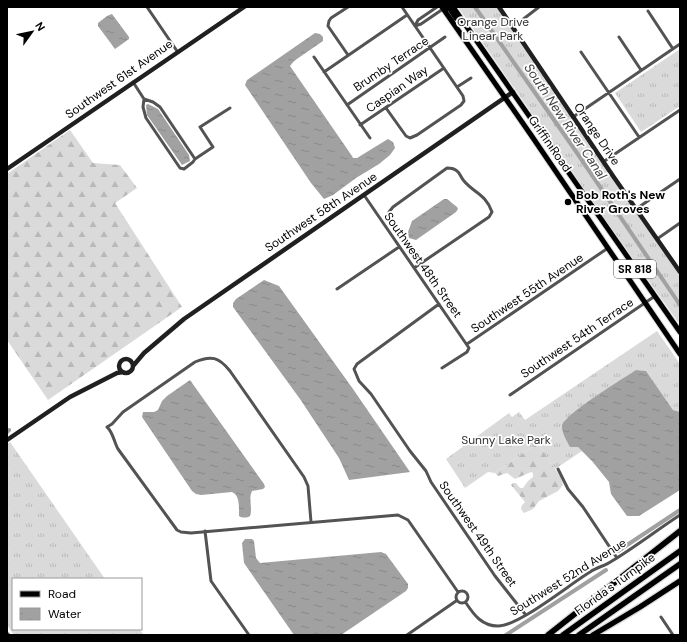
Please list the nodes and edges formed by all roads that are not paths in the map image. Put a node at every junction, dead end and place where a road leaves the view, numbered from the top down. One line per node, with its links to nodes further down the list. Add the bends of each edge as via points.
1 (147, 7): 20 (street)
2 (244, 7): 20 (street, Southwest 61st Avenue)
3 (348, 7): 22 (street, via 331,18 329,23)
4 (402, 7): 11 (street)
5 (437, 7): 12 (street, via 418,20)
6 (453, 7): 16 (main road, Griffin Road / SR 818)
7 (499, 7): 13 (street, Orange Drive)
8 (539, 7): 13 (street)
9 (443, 8): 12 (street); 16 (main road, via 450,9 472,40); 32 (main road, Griffin Road / SR 818)
10 (648, 11): 19 (street)
11 (407, 14): 12 (street); 22 (street)
12 (415, 26): 18 (street)
13 (513, 26): 38 (street, Orange Drive)
14 (445, 37): 18 (street, Brumby Terrace)
15 (618, 37): 25 (street)
16 (476, 40): 30 (main road, Griffin Road / SR 818)
17 (680, 44): 19 (street)
18 (430, 48): 24 (street); 34 (street, Brumby Terrace)
19 (673, 49): 25 (street)
20 (177, 51): 28 (street, Southwest 61st Avenue)
21 (581, 52): 31 (street)
22 (348, 55): 26 (street)
23 (314, 58): 26 (street)
24 (444, 68): 29 (street); 36 (street, Caspian Way)
25 (641, 70): 31 (street)
26 (324, 72): 34 (street)
27 (471, 78): 29 (street)
28 (133, 82): 33 (street); 44 (street, Southwest 61st Avenue)
29 (457, 87): 36 (street, via 463,96 464,101 461,105 410,138)
30 (513, 92): 32 (street, Southwest 58th Avenue); 46 (main road, Griffin Road / SR 818)
31 (608, 93): 38 (street); 40 (street)
32 (505, 97): 45 (main road, Griffin Road / SR 818); 49 (street, Southwest 58th Avenue)
33 (144, 99): 42 (street, via 160,107); 42 (street, via 146,118 180,168 184,169)
34 (347, 105): 39 (street)
35 (230, 108): 42 (street, via 200,127 213,147)
36 (386, 108): 39 (street, Caspian Way)
37 (680, 110): 40 (street)
38 (573, 117): 43 (street, Orange Drive)
39 (360, 125): 41 (street)
40 (639, 137): 43 (street)
41 (370, 138)
42 (195, 159)
43 (604, 162): 51 (street, Orange Drive)
44 (7, 169)
45 (558, 175): 46 (main road, via 564,179); 48 (main road, Griffin Road / SR 818)
46 (572, 179): 50 (main road, Griffin Road / SR 818)
47 (680, 179): 51 (street)
48 (568, 188): 50 (main road, via 574,189); 56 (main road, Griffin Road / SR 818)
49 (364, 195): 55 (street, Southwest 48th Street); 65 (street, Southwest 58th Avenue, via 184,319)
50 (585, 198): 60 (main road, Griffin Road / SR 818)
51 (636, 209): 54 (street, Orange Drive)
52 (389, 212): 57 (street, via 448,168 457,171 464,182 480,193 490,206 492,212 489,217)
53 (680, 223): 54 (street)
54 (657, 239): 58 (street, Orange Drive)
55 (399, 247): 57 (street, Southwest 48th Street); 59 (street)
56 (608, 248): 61 (main road, Griffin Road / SR 818); 64 (street, Southwest 55th Avenue)
57 (414, 268): 62 (street, Southwest 48th Street)
58 (680, 272)
59 (337, 289)
60 (655, 296): 61 (street, Southwest 54th Terrace); 63 (main road, Griffin Road / SR 818)
61 (645, 303): 66 (main road, Griffin Road / SR 818); 73 (street, Southwest 54th Terrace)
62 (439, 304): 64 (street, Southwest 48th Street); 87 (street, Southwest 49th Street, via 357,364 354,369 426,471 495,576)
63 (680, 332)
64 (467, 344): 70 (street, Southwest 55th Avenue, via 467,352)
65 (144, 353): 67 (street, Southwest 58th Avenue); 69 (street, Southwest 58th Avenue)
66 (680, 354)
67 (128, 360): 68 (street, via 123,360); 69 (street)
68 (120, 366): 71 (street); 72 (street)
69 (133, 366): 71 (street, via 130,372)
70 (442, 368)
71 (123, 372): 72 (street)
72 (108, 378): 74 (street, via 62,402)
73 (510, 395)
74 (7, 440)
75 (558, 469): 81 (street, via 568,488)
76 (680, 515): 81 (street, Southwest 52nd Avenue)
77 (311, 522): 78 (street); 78 (street, via 308,486 304,477 226,366 218,359 208,358 195,362 123,412 106,427 111,430 114,443 173,527 186,533); 84 (street, via 393,515 403,517 408,520)
78 (205, 531): 89 (street, via 211,581)
79 (680, 531): 91 (highway)
80 (680, 551): 92 (highway, Florida's Turnpike)
81 (617, 558): 87 (street, Southwest 52nd Avenue, via 591,570)
82 (680, 564): 93 (highway, Florida's Turnpike)
83 (680, 581): 94 (highway)
84 (458, 592): 85 (street); 86 (street, via 467,593)
85 (456, 601): 86 (street, via 461,604); 90 (street)
86 (466, 602): 87 (street, Southwest 52nd Avenue, via 479,620 492,626 509,624)
87 (525, 614)
88 (661, 618): 95 (street)
89 (248, 635)
90 (407, 635)
91 (548, 635)
92 (563, 635)
93 (579, 635)
94 (593, 635)
95 (673, 635)

